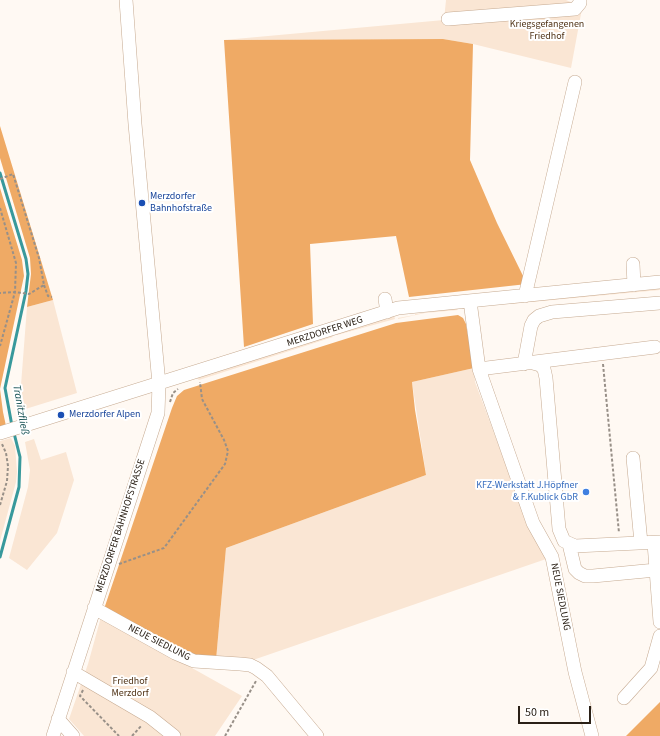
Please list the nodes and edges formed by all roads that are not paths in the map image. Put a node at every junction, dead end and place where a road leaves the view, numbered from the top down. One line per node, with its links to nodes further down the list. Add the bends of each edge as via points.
1 (126, 0): 14 (street, MERZDORFER BAHNHOFSTRASSE)
2 (580, 0): 3 (street, via 575,9)
3 (448, 19)
4 (575, 82): 8 (street)
5 (633, 264): 7 (street)
6 (660, 282): 7 (street, MERZDORFER WEG)
7 (634, 285): 8 (street, MERZDORFER WEG)
8 (525, 296): 9 (street, MERZDORFER WEG)
9 (470, 301): 13 (street, NEUE SIEDLUNG); 14 (street, MERZDORFER WEG, via 398,308 386,306)
10 (660, 303): 12 (street, via 552,312 539,316 531,326)
11 (656, 347): 12 (street)
12 (529, 363): 13 (street); 18 (street, via 540,365 546,378 559,529 564,541)
13 (479, 369): 30 (street, NEUE SIEDLUNG, via 533,523 552,556 575,672)
14 (159, 384): 15 (street, MERZDORFER WEG); 20 (street, MERZDORFER BAHNHOFSTRASSE, via 158,413)
15 (0, 435)
16 (633, 458): 17 (street)
17 (652, 543): 18 (street, via 575,546); 19 (street)
18 (569, 544): 19 (street, via 575,569 585,576)
19 (656, 570): 21 (street)
20 (94, 608): 23 (street, MERZDORFER BAHNHOFSTRASSE); 29 (street, NEUE SIEDLUNG, via 194,661 250,665 267,676)
21 (660, 622)
22 (660, 636): 24 (street, via 651,668)
23 (73, 672): 25 (street, MERZDORFER BAHNHOFSTRASSE); 28 (street, via 150,717)
24 (624, 698)
25 (58, 719): 26 (street, MERZDORFER BAHNHOFSTRASSE); 27 (street)
26 (53, 736)
27 (73, 736)
28 (174, 736)
29 (316, 736)
30 (592, 736)

